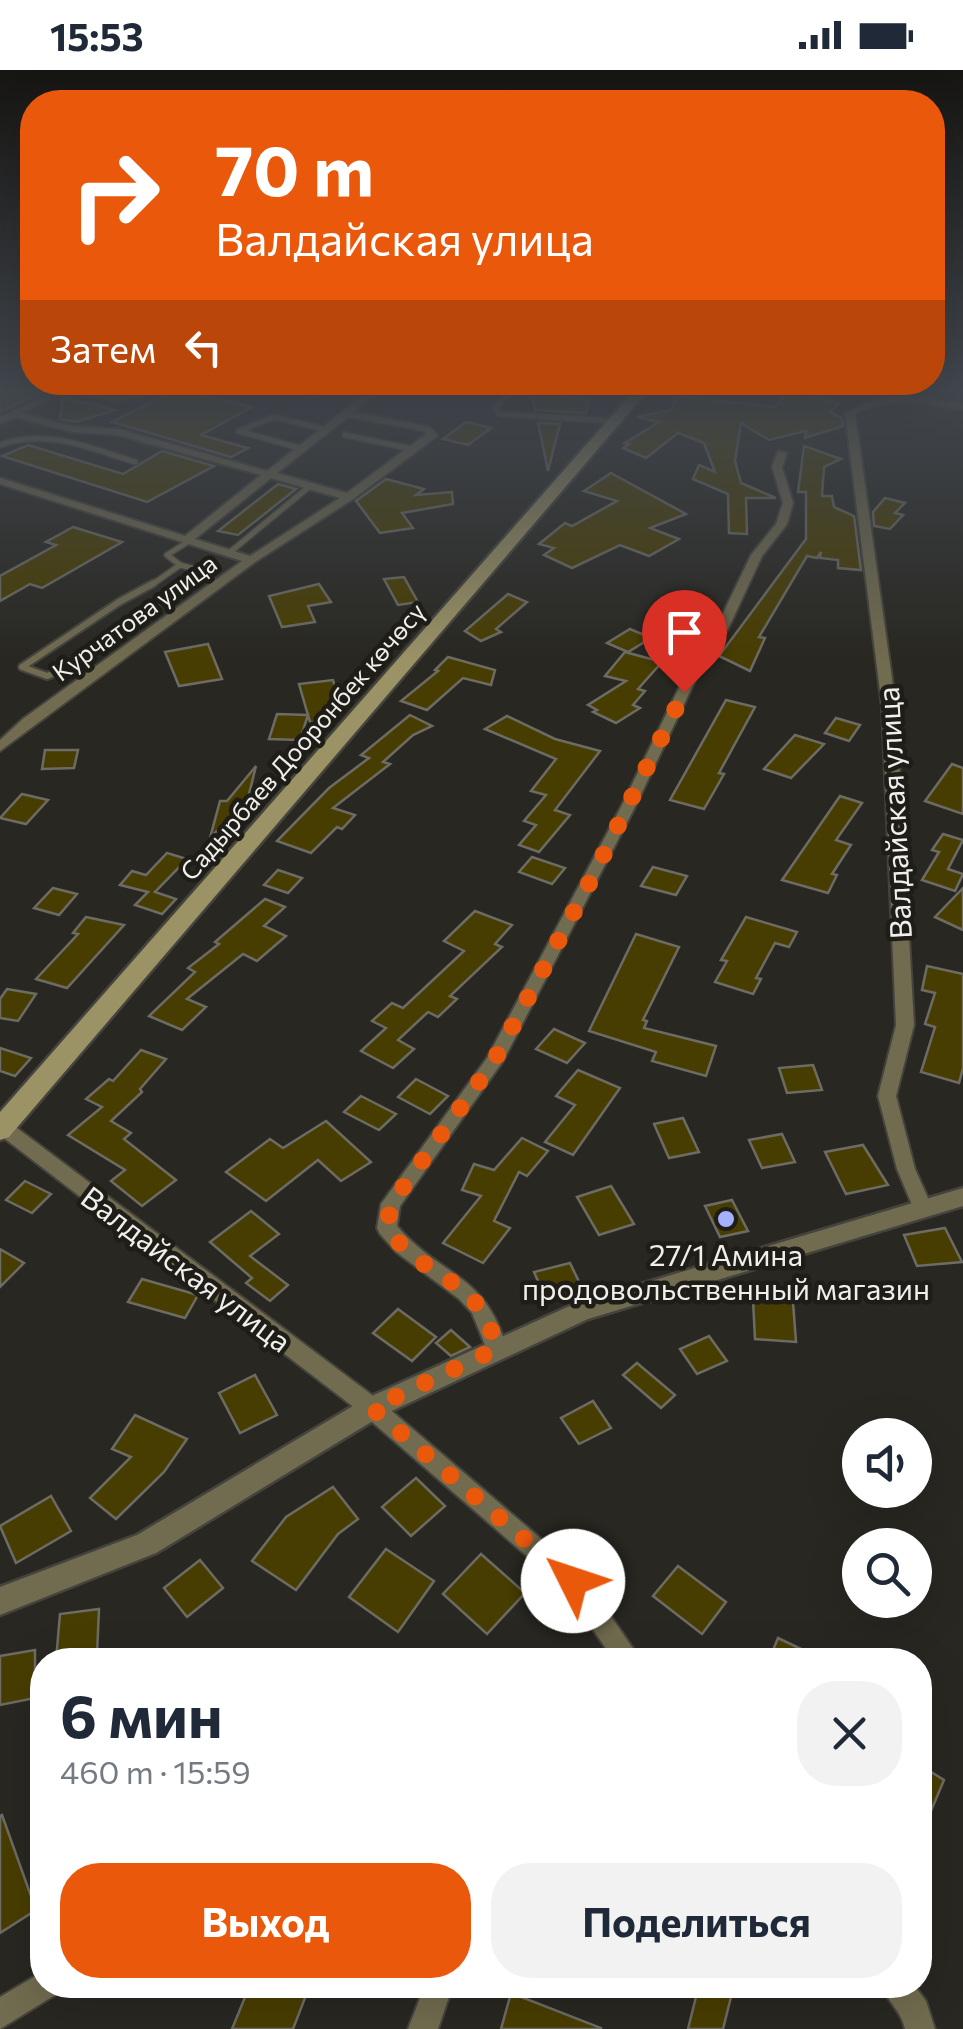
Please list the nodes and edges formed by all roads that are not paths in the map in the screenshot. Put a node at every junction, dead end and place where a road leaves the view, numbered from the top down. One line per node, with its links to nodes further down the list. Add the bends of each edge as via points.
1 (266, 478): 10 (street)
2 (279, 478): 8 (street)
3 (373, 478): 9 (street, Курчатова улица)
4 (564, 478): 17 (main road, Садырбаев Дооронбек көчөсү)
5 (781, 478): 20 (street, via 788,503 781,524 699,659 494,1061 391,1204 387,1228 400,1247 472,1294 492,1326)
6 (859, 478): 19 (street, Валдайская улица, via 889,707 905,1025 887,1096)
7 (0, 480): 10 (street)
8 (310, 486): 9 (street); 11 (lane)
9 (349, 497): 12 (street, Курчатова улица)
10 (188, 540): 11 (street); 13 (lane, via 167,555)
11 (229, 554): 12 (street)
12 (251, 560): 15 (street, Курчатова улица)
13 (180, 565): 13 (lane, via 170,576 22,668 55,673 200,572)
14 (0, 724): 15 (street)
15 (18, 730): 16 (street, Курчатова улица)
16 (0, 747)
17 (1, 1128): 21 (street, Валдайская улица)
18 (963, 1198): 19 (street)
19 (922, 1207): 20 (street, via 582,1312)
20 (496, 1349): 21 (street)
21 (372, 1408): 22 (street, via 146,1544); 23 (street, Валдайская улица, via 573,1581)
22 (0, 1601)
23 (620, 1648)
24 (30, 1995): 27 (street)
25 (435, 1998): 28 (street)
26 (906, 1998): 29 (street)
27 (0, 2014)
28 (423, 2029)
29 (920, 2029)

